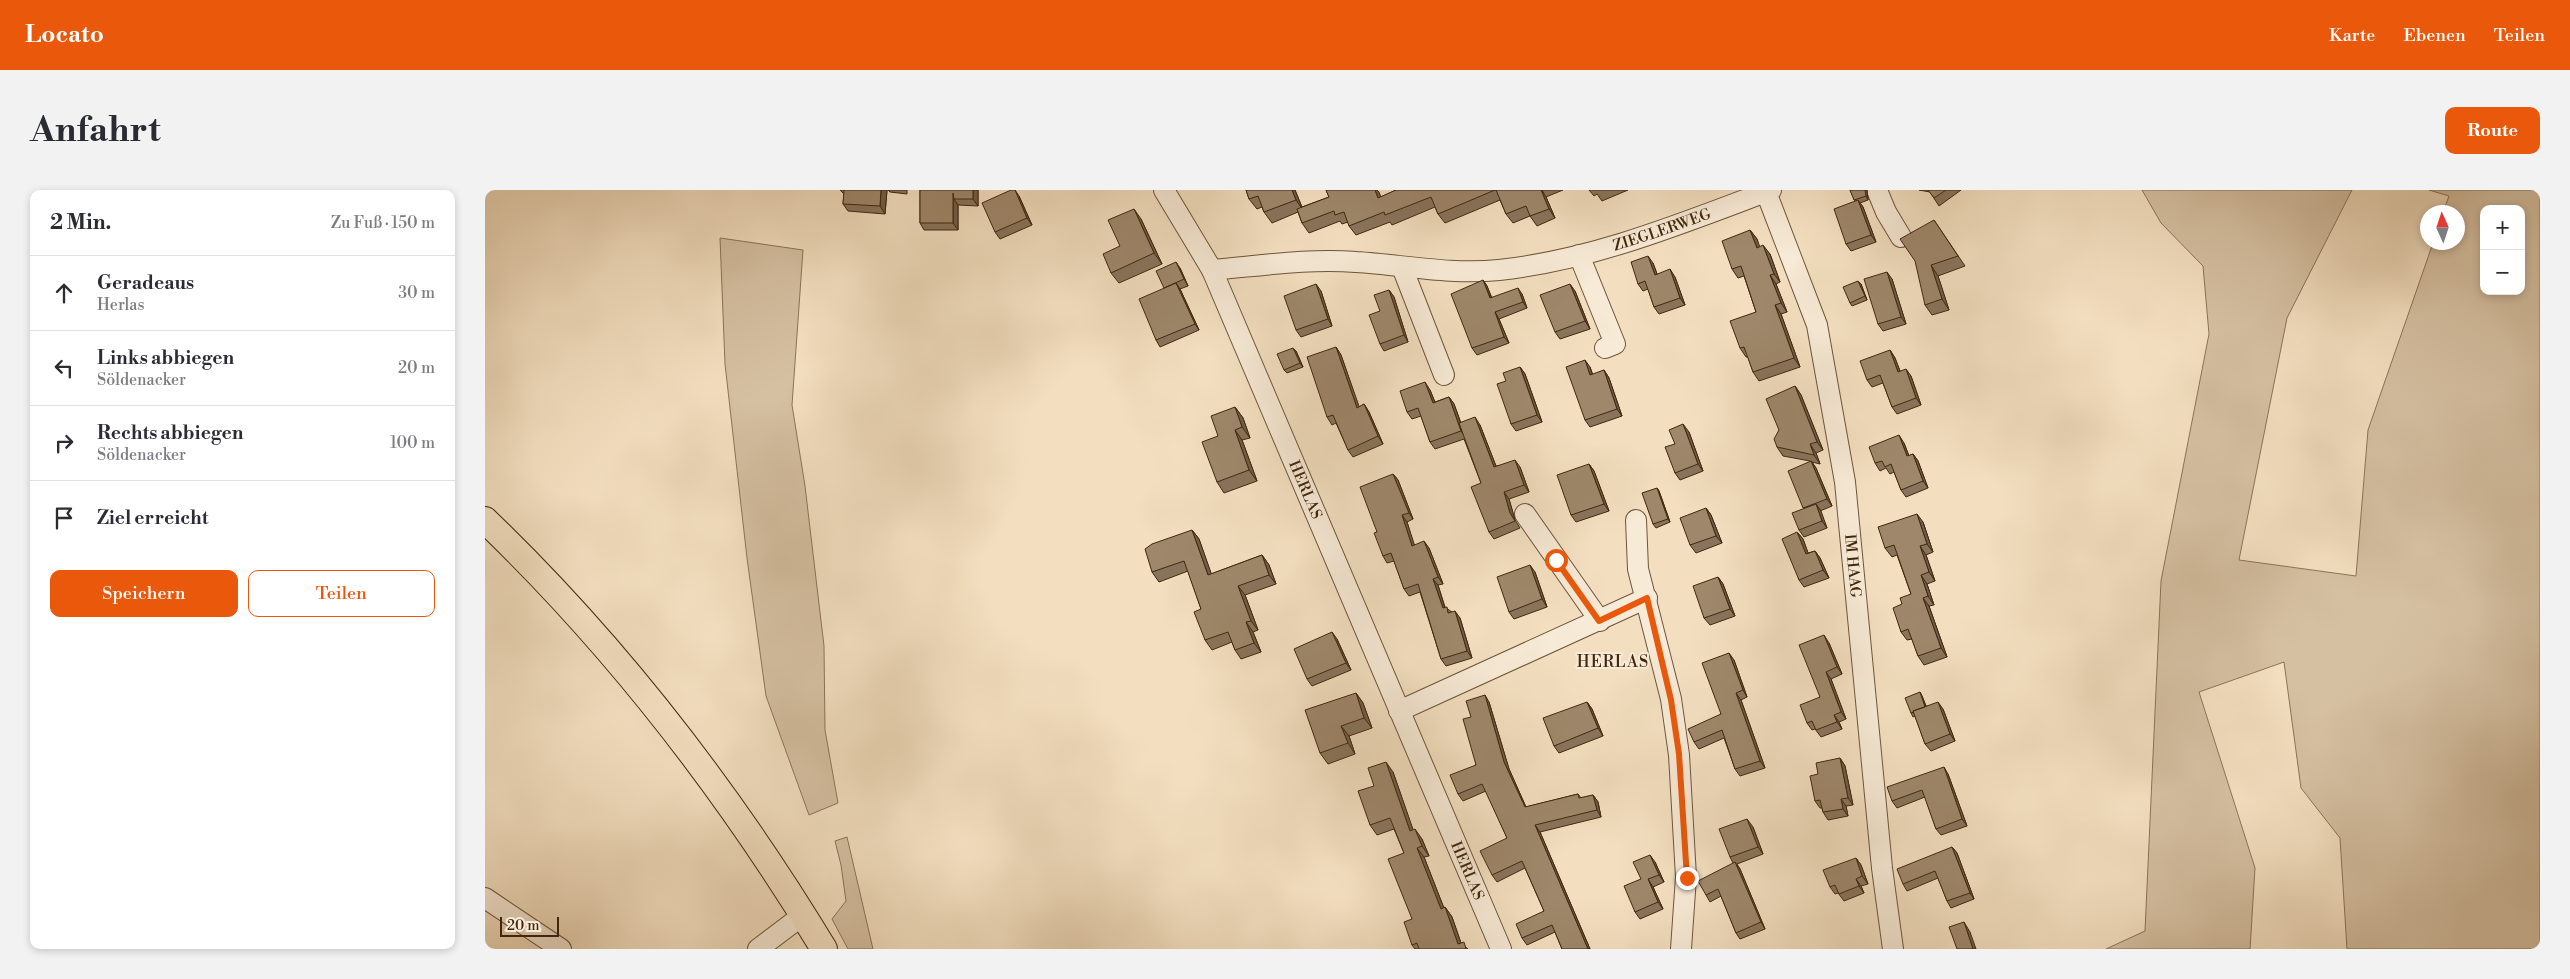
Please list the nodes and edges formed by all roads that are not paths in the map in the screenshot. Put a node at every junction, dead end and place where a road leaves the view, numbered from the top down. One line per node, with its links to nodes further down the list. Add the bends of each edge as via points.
1 (1164, 190): 7 (street, HERLAS)
2 (1877, 190): 4 (street)
3 (1769, 191): 5 (street, ZIEGLERWEG, via 1593,253); 23 (street, IM HAAG, via 1817,325 1845,482 1882,868)
4 (1901, 237)
5 (1579, 255): 6 (street, ZIEGLERWEG, via 1499,270); 8 (street, via 1615,344)
6 (1402, 267): 7 (street, ZIEGLERWEG, via 1345,262); 9 (street)
7 (1212, 270): 15 (street, HERLAS)
8 (1605, 348)
9 (1444, 375)
10 (1525, 514): 14 (street)
11 (485, 520): 17 (main road, via 587,625 691,752)
12 (1636, 520): 13 (street, via 1638,568)
13 (1647, 598): 14 (street); 22 (street, via 1671,700 1679,754 1687,878)
14 (1599, 621): 15 (street)
15 (1399, 711): 21 (street, HERLAS)
16 (485, 898): 18 (street)
17 (803, 915): 19 (street); 20 (main road)
18 (561, 949)
19 (758, 949)
20 (824, 949)
21 (1501, 949)
22 (1681, 949)
23 (1893, 949)

